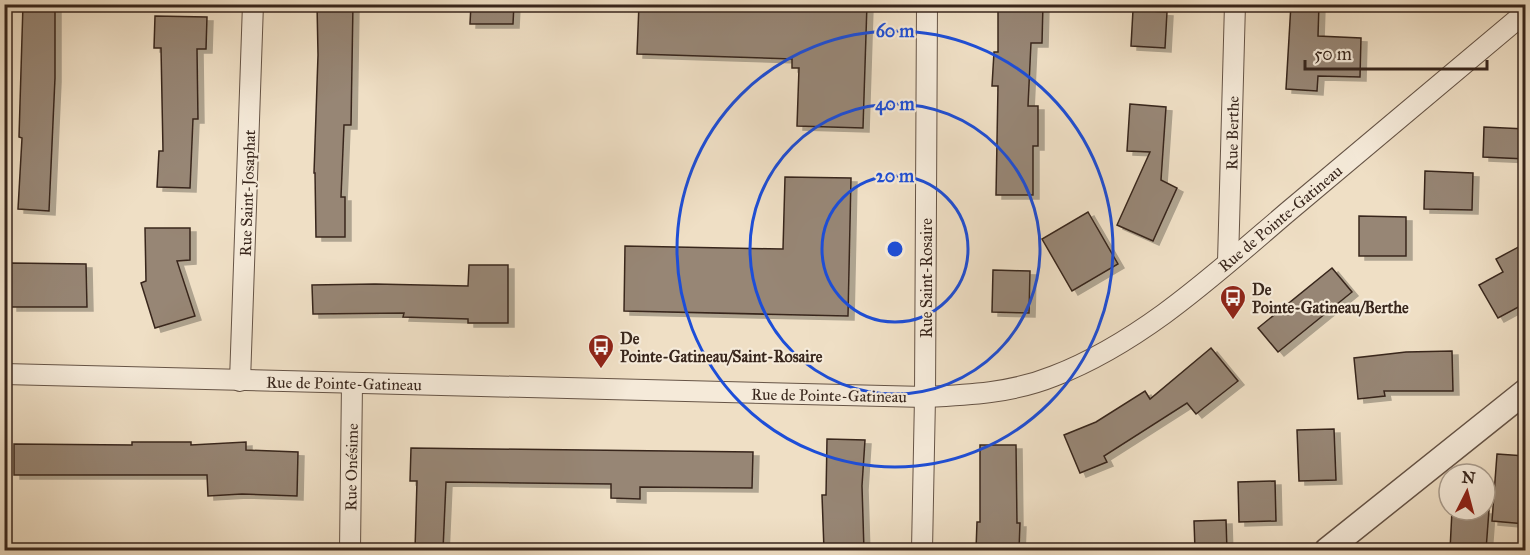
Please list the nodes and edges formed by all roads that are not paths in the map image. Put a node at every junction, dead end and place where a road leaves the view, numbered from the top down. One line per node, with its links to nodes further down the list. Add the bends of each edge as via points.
1 (253, 4): 7 (street, Rue Saint-Josaphat)
2 (927, 4): 10 (street, Rue Saint-Rosaire)
3 (1235, 4): 5 (street, Rue Berthe)
4 (1526, 12): 5 (street, Rue de Pointe-Gatineau)
5 (1228, 262): 10 (street, Rue de Pointe-Gatineau, via 1146,326 1079,365 1021,387)
6 (4, 374): 7 (street, Rue de Pointe-Gatineau)
7 (240, 381): 8 (street, Rue de Pointe-Gatineau)
8 (352, 383): 10 (street, Rue de Pointe-Gatineau); 11 (street, Rue Onésime)
9 (1526, 391): 13 (street)
10 (925, 397): 12 (street, Rue Saint-Rosaire)
11 (350, 550)
12 (922, 550)
13 (1328, 550)

